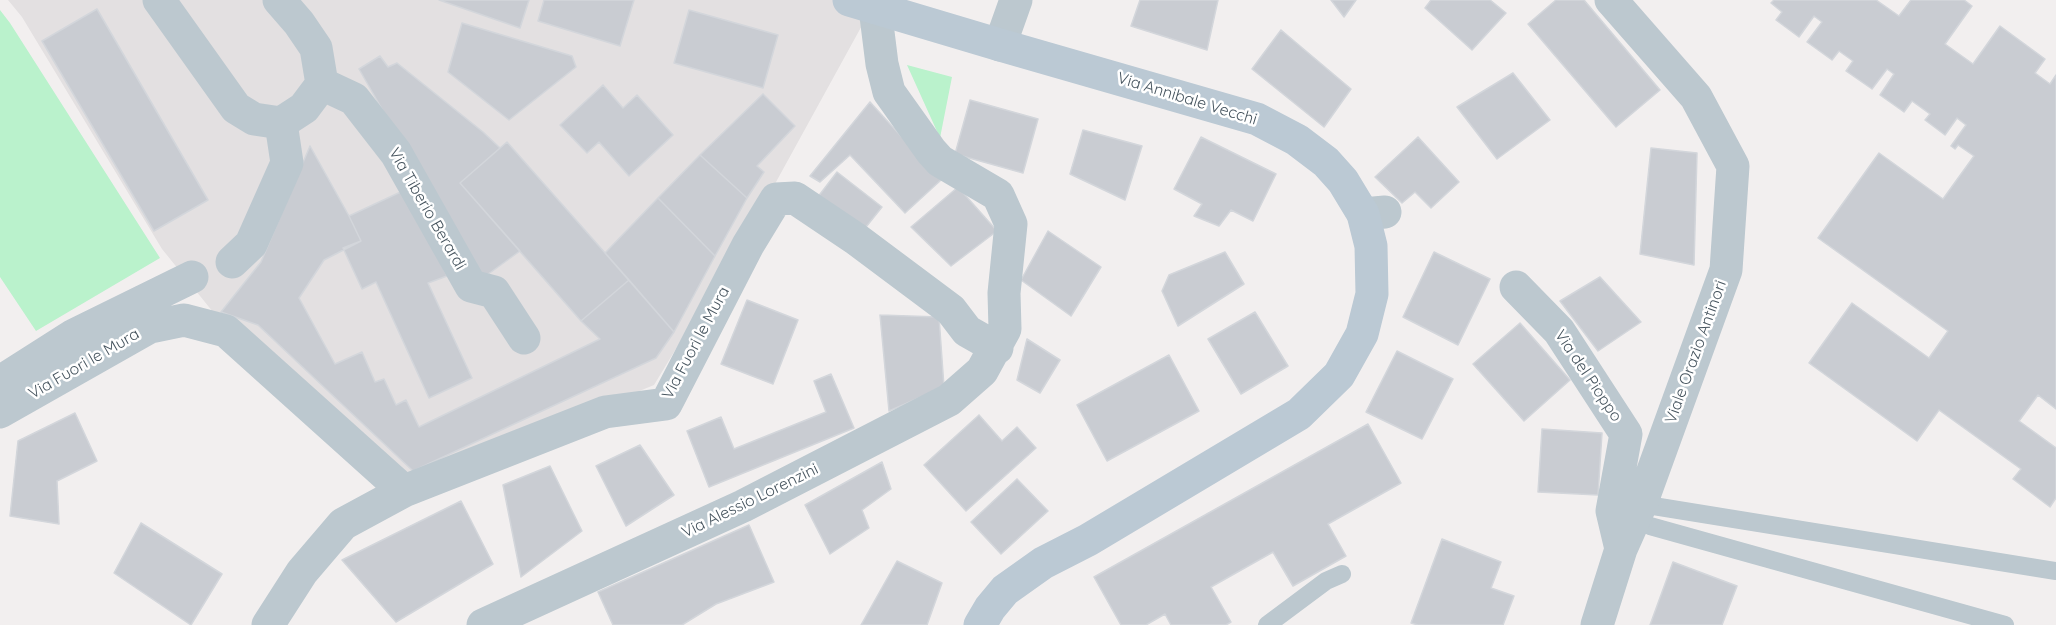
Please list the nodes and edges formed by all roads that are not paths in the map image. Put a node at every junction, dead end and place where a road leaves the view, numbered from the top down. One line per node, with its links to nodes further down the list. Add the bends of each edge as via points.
1 (159, 0): 8 (street, via 236,108 254,119)
2 (279, 0): 7 (street, via 316,48)
3 (1016, 0): 6 (street)
4 (1611, 0): 17 (street, Viale Orazio Antinori, via 1695,97 1733,166 1726,270)
5 (862, 4): 6 (street, Via Annibale Vecchi); 13 (street, via 889,92 940,161 998,195 1011,224 1004,293 1005,329)
6 (1000, 45): 23 (street, Via Annibale Vecchi, via 1257,118 1297,140 1326,162 1374,213 1372,294 1362,334 1339,375 1299,414 1043,563 1005,590)
7 (322, 84): 8 (street, via 304,108); 12 (street, Via Tiberio Berardi, via 354,99 396,153 471,286 494,292)
8 (281, 123): 9 (street, via 287,163 251,244)
9 (232, 262)
10 (192, 277): 14 (street, via 74,334)
11 (1516, 287): 18 (street, Via del Pioppo, via 1559,331 1626,434 1612,511)
12 (524, 338)
13 (997, 348): 16 (street, Via Fuori le Mura, via 967,331 951,310 856,239 795,198 776,199 666,404 605,412); 22 (street, Via Alessio Lorenzini, via 982,371 950,400 743,506)
14 (0, 382)
15 (0, 412): 16 (street, Via Fuori le Mura, via 150,327 184,320 226,331)
16 (404, 491): 21 (street, via 343,524 302,572)
17 (1638, 511): 18 (street, Viale Orazio Antinori); 19 (lane); 26 (lane, via 1650,526)
18 (1621, 549): 25 (street, Viale Orazio Antinori)
19 (2056, 571)
20 (1342, 574): 24 (lane, via 1326,581)
21 (268, 625)
22 (483, 625)
23 (980, 625)
24 (1267, 625)
25 (1597, 625)
26 (2005, 625)

